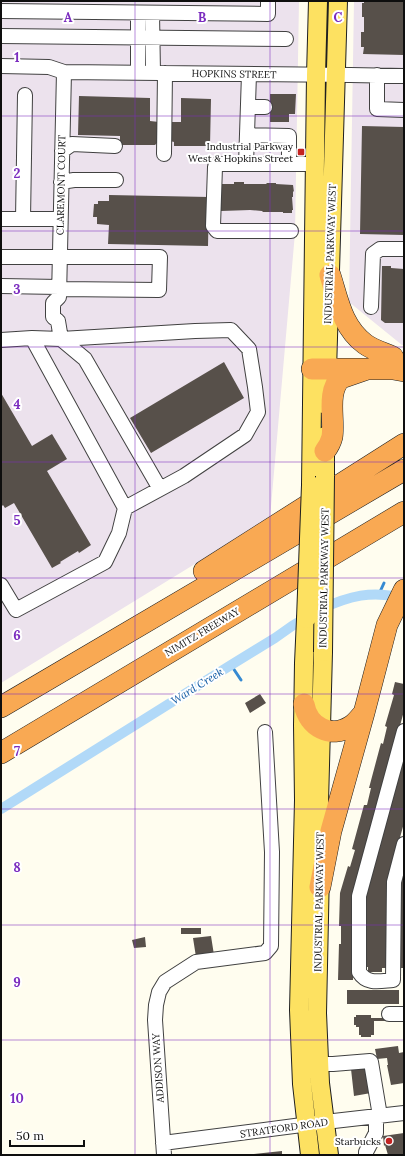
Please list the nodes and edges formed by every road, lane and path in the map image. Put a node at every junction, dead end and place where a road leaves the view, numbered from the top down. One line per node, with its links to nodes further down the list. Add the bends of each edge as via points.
1 (268, 1): 6 (street, via 268,14)
2 (318, 1): 16 (main road, INDUSTRIAL PARKWAY WEST)
3 (338, 1): 17 (main road, INDUSTRIAL PARKWAY WEST)
4 (1, 11): 5 (street)
5 (138, 13): 6 (street); 8 (street)
6 (152, 13): 9 (street)
7 (1, 36): 8 (street)
8 (138, 37): 9 (street); 13 (street)
9 (152, 37): 10 (street); 14 (street)
10 (286, 39)
11 (1, 66): 12 (street, HOPKINS STREET, via 49,66)
12 (64, 72): 13 (street, HOPKINS STREET); 26 (street, CLAREMONT COURT)
13 (138, 73): 14 (street, HOPKINS STREET)
14 (159, 73): 15 (street, HOPKINS STREET); 27 (street)
15 (249, 74): 16 (street, HOPKINS STREET); 21 (street)
16 (316, 75): 17 (street, HOPKINS STREET); 30 (main road, INDUSTRIAL PARKWAY WEST)
17 (336, 75): 18 (street, HOPKINS STREET); 40 (main road, INDUSTRIAL PARKWAY WEST)
18 (377, 75): 19 (street, HOPKINS STREET); 23 (street, via 377,109)
19 (404, 76)
20 (25, 95): 34 (street)
21 (248, 107): 22 (street); 24 (street)
22 (265, 107)
23 (404, 110)
24 (247, 135): 28 (street); 29 (street, via 289,136)
25 (114, 146): 26 (street, via 72,144)
26 (62, 151): 32 (street, CLAREMONT COURT)
27 (164, 154)
28 (246, 164): 29 (street); 36 (street, via 218,164 214,167 213,226 217,230)
29 (289, 164): 30 (street)
30 (315, 164): 48 (main road, INDUSTRIAL PARKWAY WEST)
31 (116, 180): 32 (street)
32 (61, 182): 35 (street, CLAREMONT COURT)
33 (1, 219): 34 (street)
34 (23, 219): 35 (street)
35 (60, 219): 39 (street, CLAREMONT COURT)
36 (291, 232)
37 (404, 249): 43 (street, via 380,249 373,254)
38 (1, 257): 39 (street)
39 (60, 258): 42 (street, CLAREMONT COURT); 42 (street, via 160,257 159,290)
40 (330, 275): 47 (highway, via 348,328 374,350); 48 (main road, INDUSTRIAL PARKWAY WEST)
41 (1, 286): 42 (street)
42 (59, 291): 45 (street, CLAREMONT COURT, via 63,303 63,318 58,321)
43 (371, 307)
44 (32, 338): 45 (street); 46 (street); 57 (street)
45 (62, 339): 55 (street, via 85,359); 55 (street, via 231,330 249,349 258,412 245,435)
46 (1, 340)
47 (400, 362): 48 (highway); 49 (highway, via 393,369)
48 (319, 363): 49 (highway); 51 (main road, INDUSTRIAL PARKWAY WEST); 53 (main road, INDUSTRIAL PARKWAY WEST)
49 (367, 369): 51 (highway, via 337,381 333,393 332,438)
50 (404, 444): 61 (highway, via 198,575)
51 (325, 451): 53 (main road, INDUSTRIAL PARKWAY WEST)
52 (404, 470): 61 (highway)
53 (318, 480): 62 (main road, INDUSTRIAL PARKWAY WEST, bridge, via 304,663); 66 (main road, INDUSTRIAL PARKWAY WEST, bridge, via 323,652)
54 (404, 484): 65 (highway)
55 (160, 489): 57 (street)
56 (404, 500): 69 (highway)
57 (125, 508): 59 (street, via 120,533 105,562 16,610)
58 (404, 512): 70 (highway, NIMITZ FREEWAY)
59 (1, 585)
60 (404, 590): 64 (highway, via 387,625)
61 (101, 648): 63 (highway)
62 (304, 704): 66 (highway, via 308,717); 80 (main road, INDUSTRIAL PARKWAY WEST, via 299,1010)
63 (1, 707)
64 (364, 713): 66 (highway, via 352,726 337,732 328,732); 72 (highway, via 331,831)
65 (1, 721)
66 (321, 728): 72 (main road, INDUSTRIAL PARKWAY WEST)
67 (404, 731): 73 (street, via 359,896 359,972 368,981)
68 (265, 732): 81 (street, ADDISON WAY, via 272,852 271,946 265,953 196,962 165,982 159,992 155,1020)
69 (1, 738)
70 (1, 752)
71 (404, 844): 73 (street, via 394,882)
72 (320, 888): 76 (main road, INDUSTRIAL PARKWAY WEST, via 317,1013)
73 (399, 981)
74 (389, 1014): 75 (street)
75 (404, 1014)
76 (319, 1064): 78 (street, via 370,1061); 79 (main road, INDUSTRIAL PARKWAY WEST)
77 (404, 1113): 78 (street, STRATFORD ROAD)
78 (378, 1116): 79 (street, STRATFORD ROAD); 84 (street, via 376,1133)
79 (325, 1122): 80 (street, STRATFORD ROAD); 83 (main road, INDUSTRIAL PARKWAY WEST)
80 (306, 1125): 81 (street, STRATFORD ROAD); 82 (main road, INDUSTRIAL PARKWAY WEST)
81 (164, 1149)
82 (310, 1155)
83 (329, 1155)
84 (366, 1155)

